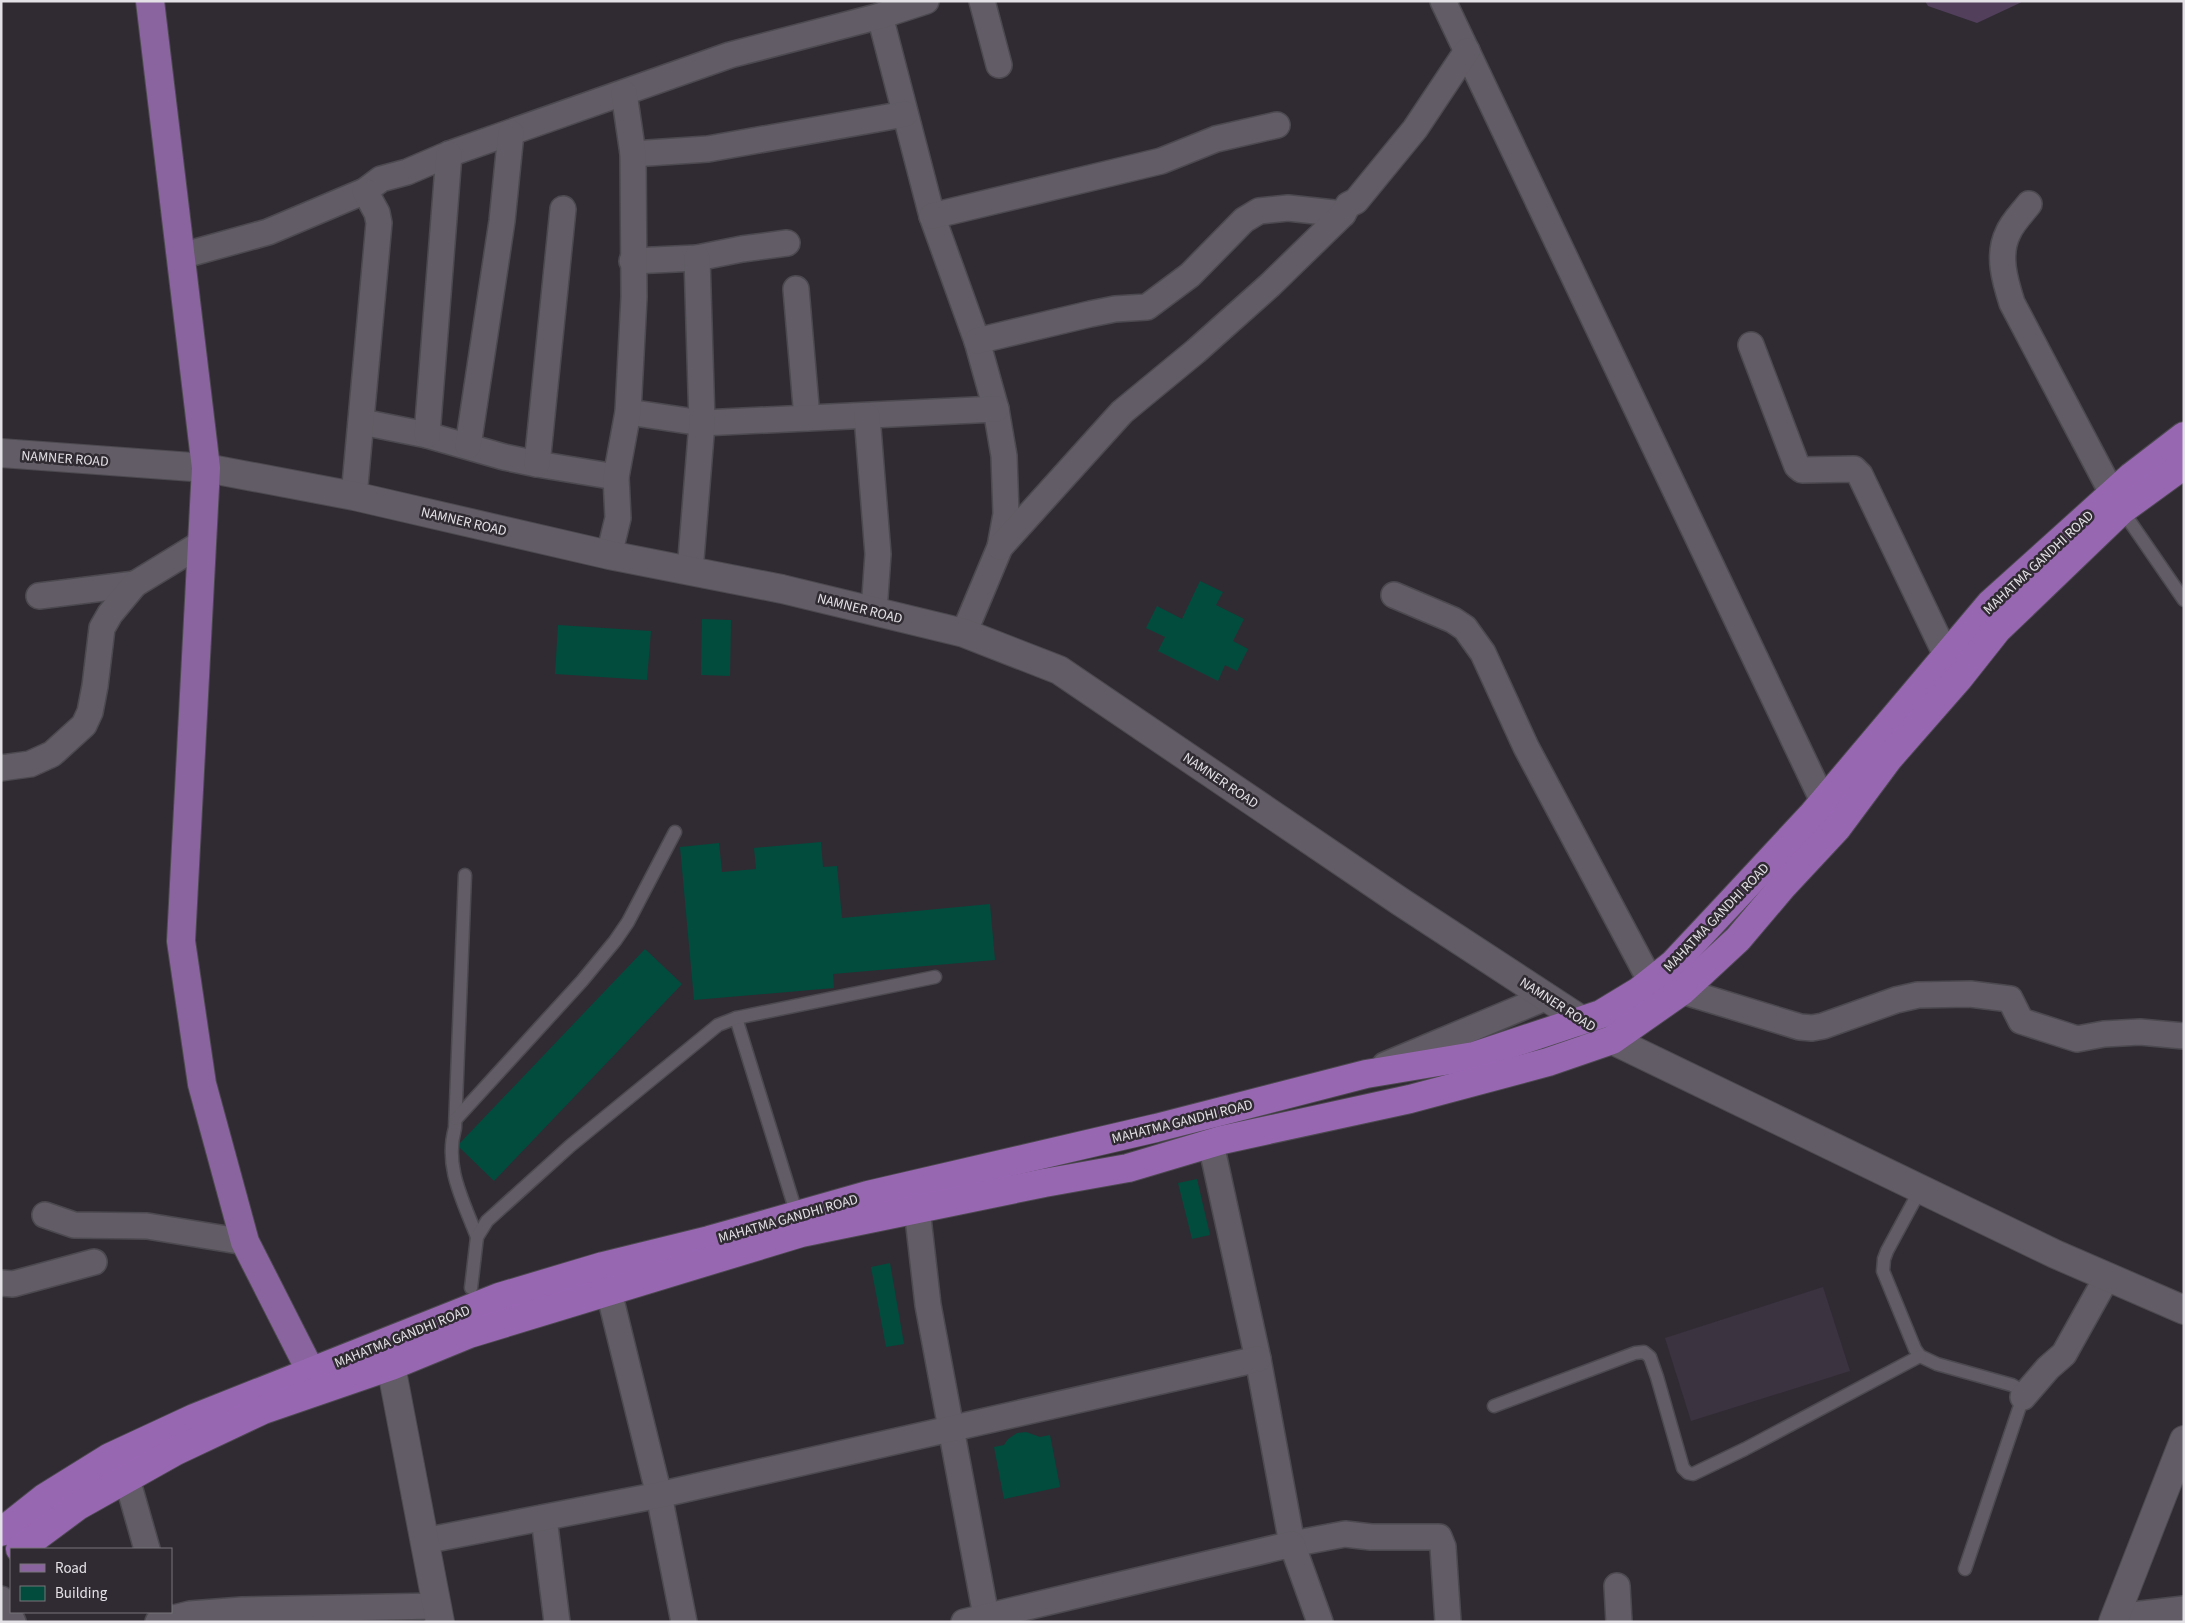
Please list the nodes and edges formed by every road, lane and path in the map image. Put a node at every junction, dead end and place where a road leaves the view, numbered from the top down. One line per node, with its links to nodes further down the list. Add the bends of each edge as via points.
1 (150, 1): 20 (main road)
2 (926, 1): 5 (street)
3 (982, 1): 7 (street)
4 (1443, 1): 6 (street)
5 (880, 16): 8 (street, via 730,55); 9 (street)
6 (1467, 51): 17 (street, via 1415,129); 54 (street)
7 (999, 65)
8 (624, 93): 11 (street); 13 (street)
9 (905, 114): 13 (street, via 708,149); 18 (street)
10 (1277, 125): 18 (street, via 1216,139 1161,161)
11 (511, 133): 12 (street); 34 (street, via 502,221)
12 (449, 154): 14 (street, via 381,179); 32 (street)
13 (633, 154): 22 (street)
14 (365, 191): 20 (street, via 268,232); 30 (street, via 379,223)
15 (2029, 204): 41 (street, via 2007,233 2004,281 2012,303)
16 (563, 209): 36 (street)
17 (1343, 214): 24 (street, via 1288,208 1259,211 1244,220 1190,275 1147,307 1107,311); 43 (street, via 1248,304 1122,412)
18 (932, 216): 24 (street)
19 (787, 243): 21 (street)
20 (181, 256): 38 (main road)
21 (697, 258): 22 (street); 31 (street)
22 (632, 261): 27 (street, via 634,297)
23 (796, 289): 29 (street)
24 (977, 341): 26 (street)
25 (1751, 346): 52 (street, via 1797,466 1802,470 1854,469 1857,472)
26 (996, 408): 28 (street); 43 (street, via 1004,456 1006,514)
27 (628, 412): 31 (street); 39 (street)
28 (867, 416): 29 (street); 50 (street, via 878,554)
29 (807, 418): 31 (street)
30 (362, 422): 32 (street); 40 (street)
31 (702, 423): 45 (street)
32 (427, 435): 34 (street)
33 (2184, 436): 41 (highway, MAHATMA GANDHI ROAD)
34 (468, 446): 36 (street)
35 (1, 453): 38 (main road, NAMNER ROAD)
36 (537, 464): 39 (street)
37 (2184, 465): 41 (highway, MAHATMA GANDHI ROAD)
38 (206, 468): 40 (main road, NAMNER ROAD); 42 (main road)
39 (616, 477): 44 (street, via 618,518)
40 (354, 496): 44 (main road, NAMNER ROAD)
41 (2117, 502): 49 (lane); 52 (highway, MAHATMA GANDHI ROAD, via 1990,604); 59 (highway, MAHATMA GANDHI ROAD, via 1997,630 1889,758 1837,828 1738,939)
42 (202, 543): 46 (street); 73 (main road, via 181,941 202,1084)
43 (1000, 547): 51 (street)
44 (609, 555): 45 (main road, NAMNER ROAD)
45 (690, 571): 50 (main road, NAMNER ROAD)
46 (135, 584): 48 (street); 53 (street, via 102,628 94,695 84,725 52,754 30,764)
47 (1394, 595): 58 (street, via 1453,620 1465,628 1483,652 1526,748)
48 (39, 596)
49 (2184, 600)
50 (874, 611): 51 (main road, NAMNER ROAD)
51 (964, 633): 60 (main road, NAMNER ROAD, via 1059,670 1401,902)
52 (1946, 655): 54 (highway, MAHATMA GANDHI ROAD)
53 (1, 768)
54 (1823, 801): 58 (highway, MAHATMA GANDHI ROAD, via 1680,957)
55 (675, 832): 66 (lane, via 615,941)
56 (465, 876): 66 (lane)
57 (935, 976): 61 (lane)
58 (1650, 982): 62 (highway, MAHATMA GANDHI ROAD, via 1601,1014)
59 (1682, 991): 63 (street, via 1800,1027 1823,1026 1918,995 1970,994 2010,999 2021,1021 2066,1036 2077,1038 2153,1032); 64 (highway, MAHATMA GANDHI ROAD)
60 (1546, 996): 62 (main road, NAMNER ROAD); 65 (street)
61 (736, 1018): 71 (lane); 72 (lane, via 718,1024 570,1146 487,1221)
62 (1584, 1021): 64 (main road, NAMNER ROAD); 65 (highway, MAHATMA GANDHI ROAD, via 1474,1056)
63 (2184, 1036)
64 (1612, 1040): 67 (highway, MAHATMA GANDHI ROAD, via 1548,1062 1419,1096); 68 (main road, NAMNER ROAD)
65 (1358, 1076): 71 (highway, MAHATMA GANDHI ROAD)
66 (456, 1119): 72 (lane, via 450,1144 452,1169)
67 (1211, 1144): 69 (highway, MAHATMA GANDHI ROAD, via 1128,1168); 82 (street)
68 (1920, 1190): 75 (main road, NAMNER ROAD); 81 (lane, via 1887,1251 1883,1271)
69 (904, 1212): 78 (highway, MAHATMA GANDHI ROAD, via 801,1233); 86 (street, via 928,1305)
70 (45, 1215): 73 (street, via 74,1225 147,1226)
71 (797, 1215): 80 (highway, MAHATMA GANDHI ROAD, via 499,1297)
72 (476, 1237): 77 (lane)
73 (246, 1242): 83 (main road)
74 (94, 1262): 76 (street, via 13,1284)
75 (2106, 1277): 79 (main road, NAMNER ROAD); 84 (street, via 2064,1354)
76 (1, 1283)
77 (471, 1288)
78 (609, 1292): 80 (highway, MAHATMA GANDHI ROAD); 89 (street)
79 (2184, 1310)
80 (387, 1355): 83 (highway, MAHATMA GANDHI ROAD); 92 (main road)
81 (1920, 1356): 84 (lane, via 1937,1364 2012,1385 2020,1389); 85 (lane, via 1693,1474 1682,1468 1656,1371 1644,1352)
82 (1258, 1359): 86 (street); 93 (street)
83 (314, 1381): 88 (highway, MAHATMA GANDHI ROAD); 91 (highway, MAHATMA GANDHI ROAD, via 194,1418 110,1457 44,1498)
84 (2023, 1397): 96 (lane)
85 (1494, 1406)
86 (952, 1428): 89 (street); 103 (street)
87 (2184, 1440): 104 (main road)
88 (127, 1478): 94 (highway, MAHATMA GANDHI ROAD, via 78,1506); 95 (street)
89 (659, 1495): 90 (street); 107 (street)
90 (544, 1518): 92 (street); 106 (street)
91 (1, 1532)
92 (424, 1542): 100 (main road)
93 (1292, 1544): 103 (street); 108 (street); 109 (street, via 1345,1534 1439,1537 1443,1546)
94 (21, 1548)
95 (147, 1548)
96 (1965, 1569)
97 (1617, 1586): 110 (street)
98 (1, 1599): 105 (street)
99 (2184, 1609): 104 (street)
100 (438, 1614): 101 (street)
101 (305, 1616): 102 (street, via 242,1610)
102 (174, 1618)
103 (975, 1619)
104 (2114, 1620)
105 (13, 1622)
106 (557, 1622)
107 (684, 1622)
108 (1320, 1622)
109 (1448, 1622)
110 (1620, 1622)

